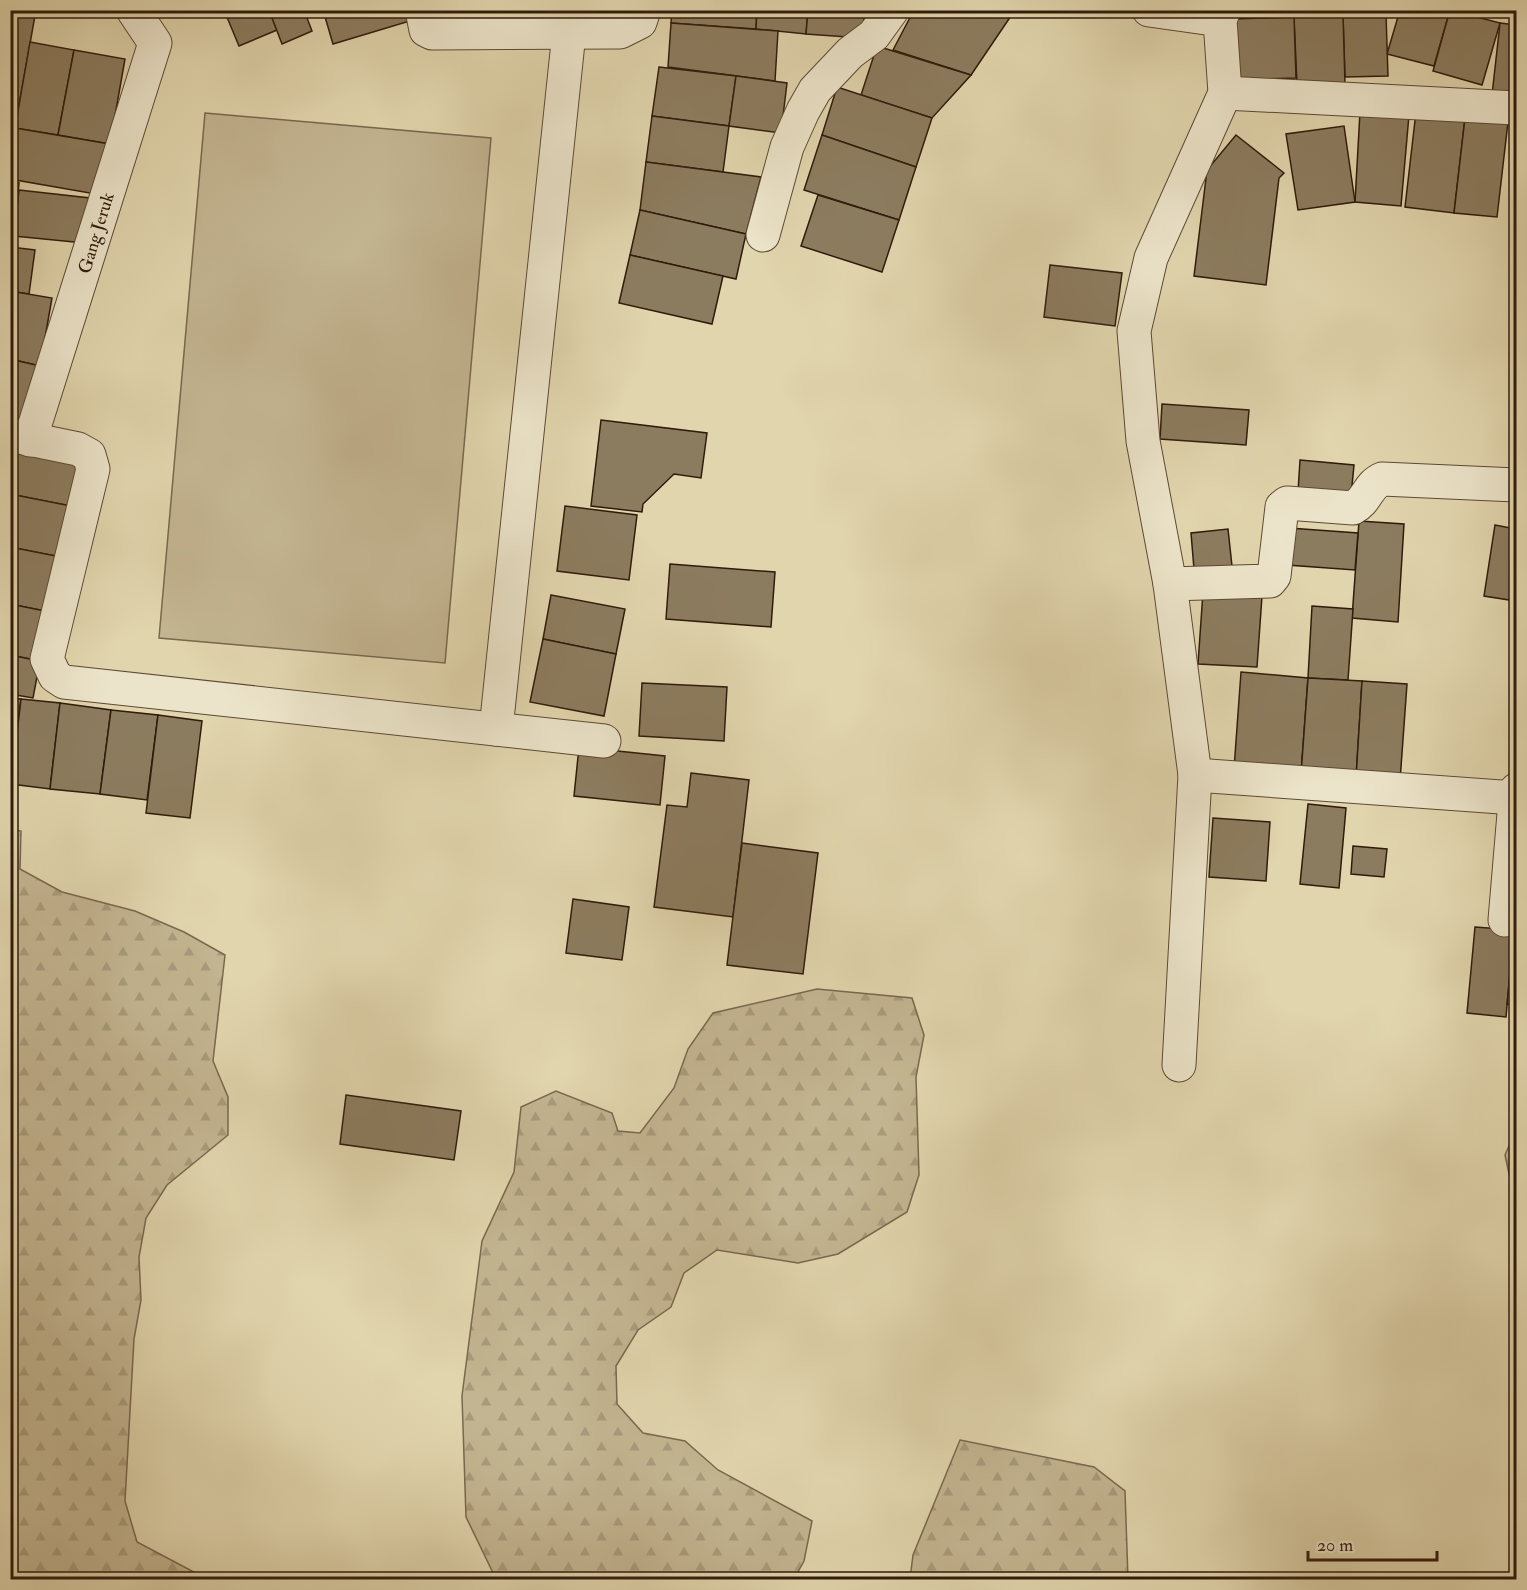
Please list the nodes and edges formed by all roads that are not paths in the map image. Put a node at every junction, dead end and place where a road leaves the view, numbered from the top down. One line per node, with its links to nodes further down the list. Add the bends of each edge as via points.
1 (133, 10): 11 (street, Gang Jeruk, via 155,43)
2 (422, 10): 7 (street, via 430,33)
3 (644, 10): 7 (street, via 640,22 620,32)
4 (892, 10): 10 (street, via 874,35 850,52 815,90 787,147)
5 (1149, 10): 6 (street)
6 (1222, 15): 8 (street)
7 (569, 33): 14 (street)
8 (1225, 93): 9 (street); 13 (street, via 1151,258 1134,331 1143,441)
9 (1516, 108)
10 (763, 235)
11 (20, 438): 14 (street, via 78,449 89,455 93,469 47,659 55,676 64,682)
12 (1516, 486): 13 (street, via 1382,479 1353,508 1287,503 1282,507 1274,576 1270,581)
13 (1170, 584): 16 (street)
14 (496, 729): 15 (street)
15 (604, 741)
16 (1195, 775): 17 (street); 19 (street)
17 (1516, 794): 18 (street)
18 (1505, 920)
19 (1179, 1065)

